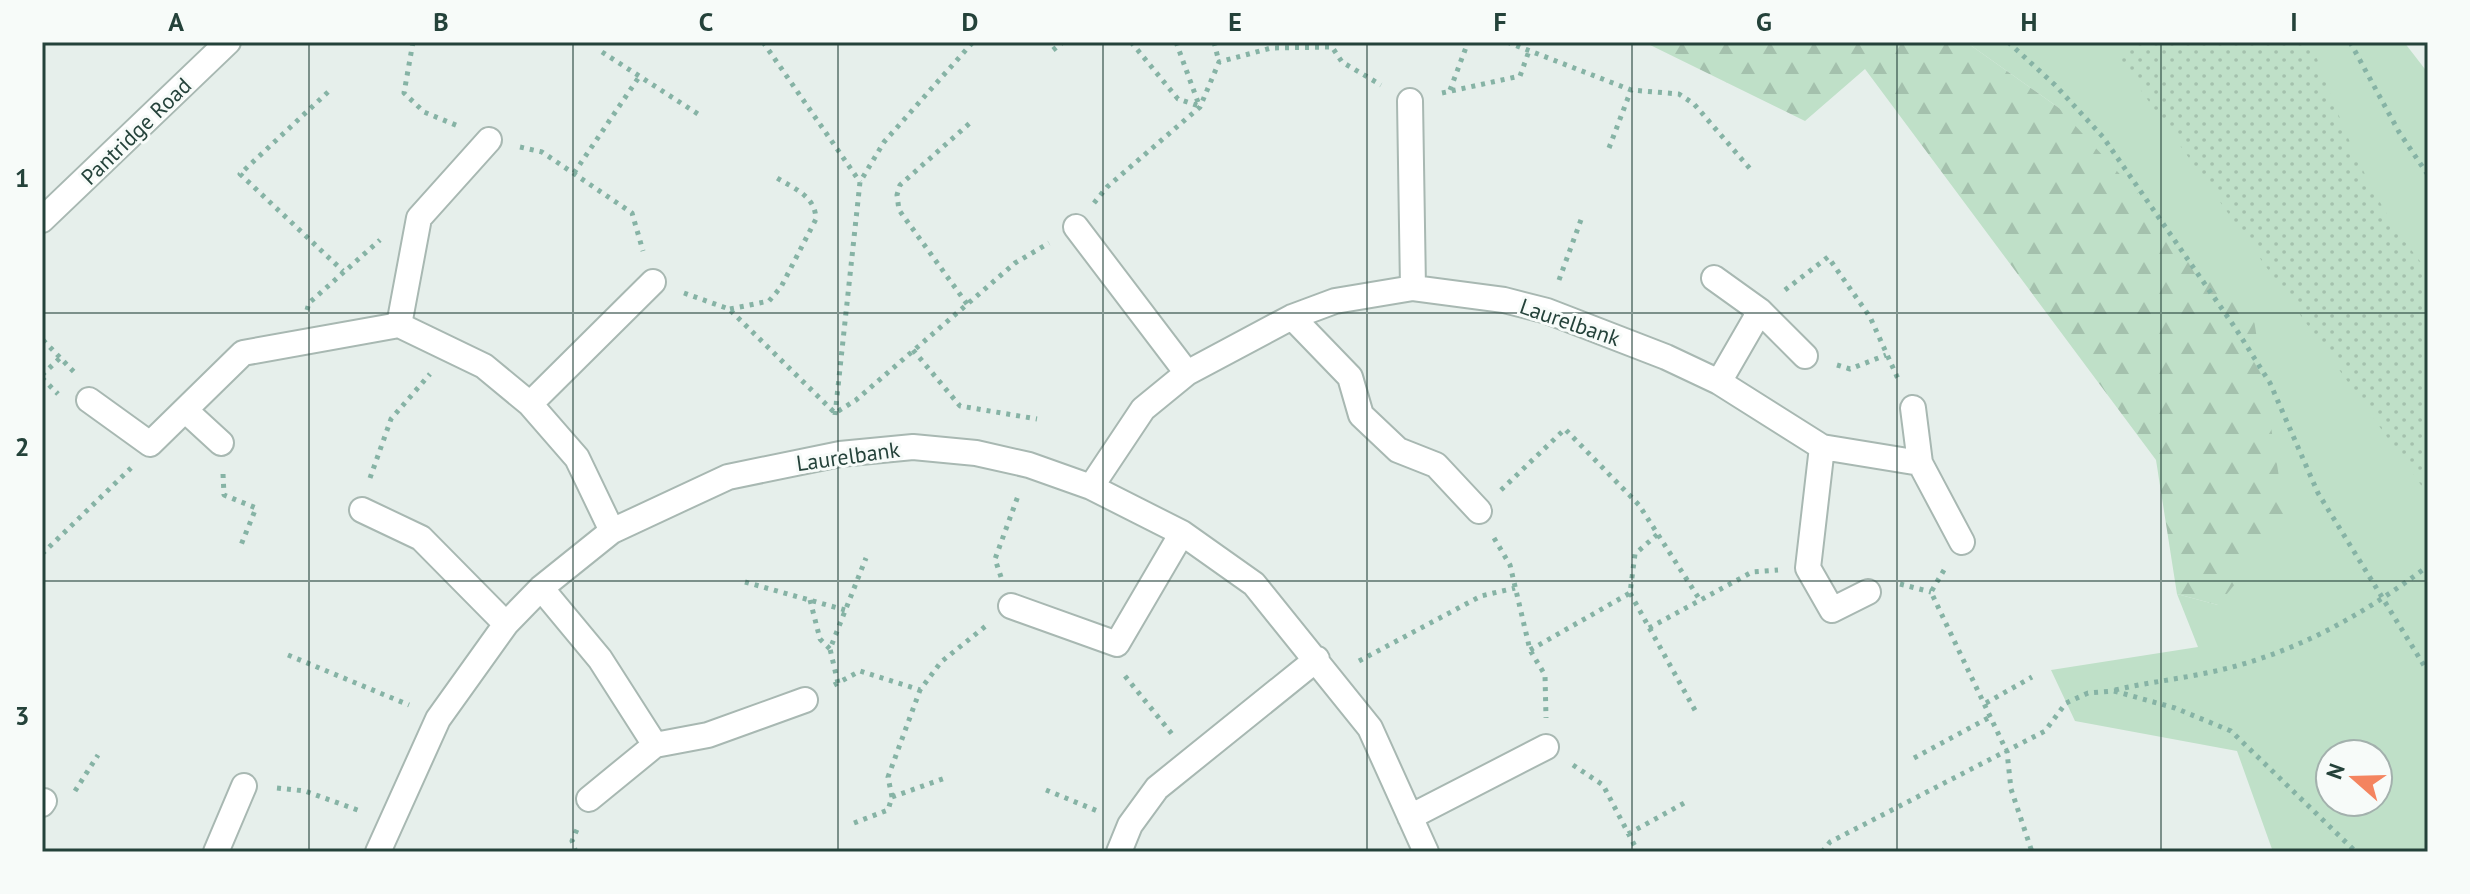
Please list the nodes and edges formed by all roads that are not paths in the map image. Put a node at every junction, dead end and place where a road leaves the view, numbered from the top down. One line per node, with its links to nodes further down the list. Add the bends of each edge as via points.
1 (228, 42): 4 (street, Pantridge Road)
2 (1410, 101): 8 (street)
3 (489, 140): 11 (street, via 419,218)
4 (42, 220)
5 (1076, 227): 13 (street)
6 (1714, 278): 9 (street)
7 (653, 282): 16 (street)
8 (1413, 288): 10 (street, Laurelbank, via 1335,301); 14 (street, Laurelbank, via 1547,311)
9 (1760, 311): 12 (street); 14 (street)
10 (1292, 317): 13 (street, Laurelbank); 24 (street, via 1350,377 1361,415 1398,450 1436,465)
11 (399, 325): 16 (street, via 484,366); 18 (street, via 243,353)
12 (1805, 356)
13 (1187, 373): 22 (street, Laurelbank, via 1143,409)
14 (1719, 382): 20 (street, Laurelbank)
15 (89, 400): 18 (street, via 150,444)
16 (530, 404): 25 (street, via 577,458)
17 (1913, 408): 21 (street)
18 (185, 410): 19 (street)
19 (221, 443)
20 (1822, 447): 21 (street, Laurelbank); 29 (street, via 1808,568 1832,610)
21 (1920, 463): 27 (street)
22 (1091, 487): 25 (street, Laurelbank, via 976,453 913,447 840,454 728,477); 26 (street, Laurelbank)
23 (362, 510): 31 (street, via 421,538)
24 (1479, 511)
25 (612, 531): 28 (street, Laurelbank)
26 (1182, 533): 30 (street, via 1117,644); 32 (street, Laurelbank, via 1254,584)
27 (1962, 542)
28 (541, 588): 31 (street, Laurelbank); 34 (street, via 600,659)
29 (1868, 592)
30 (1011, 606)
31 (506, 624): 40 (street, Laurelbank, via 438,719)
32 (1324, 668): 38 (street, Laurelbank, via 1370,728); 41 (street, via 1157,788 1130,825)
33 (805, 700): 34 (street, via 708,735)
34 (655, 745): 37 (street)
35 (1546, 747): 38 (street)
36 (244, 786): 39 (street)
37 (589, 799)
38 (1410, 817): 42 (street, Laurelbank)
39 (216, 852)
40 (378, 852)
41 (1119, 852)
42 (1426, 852)

